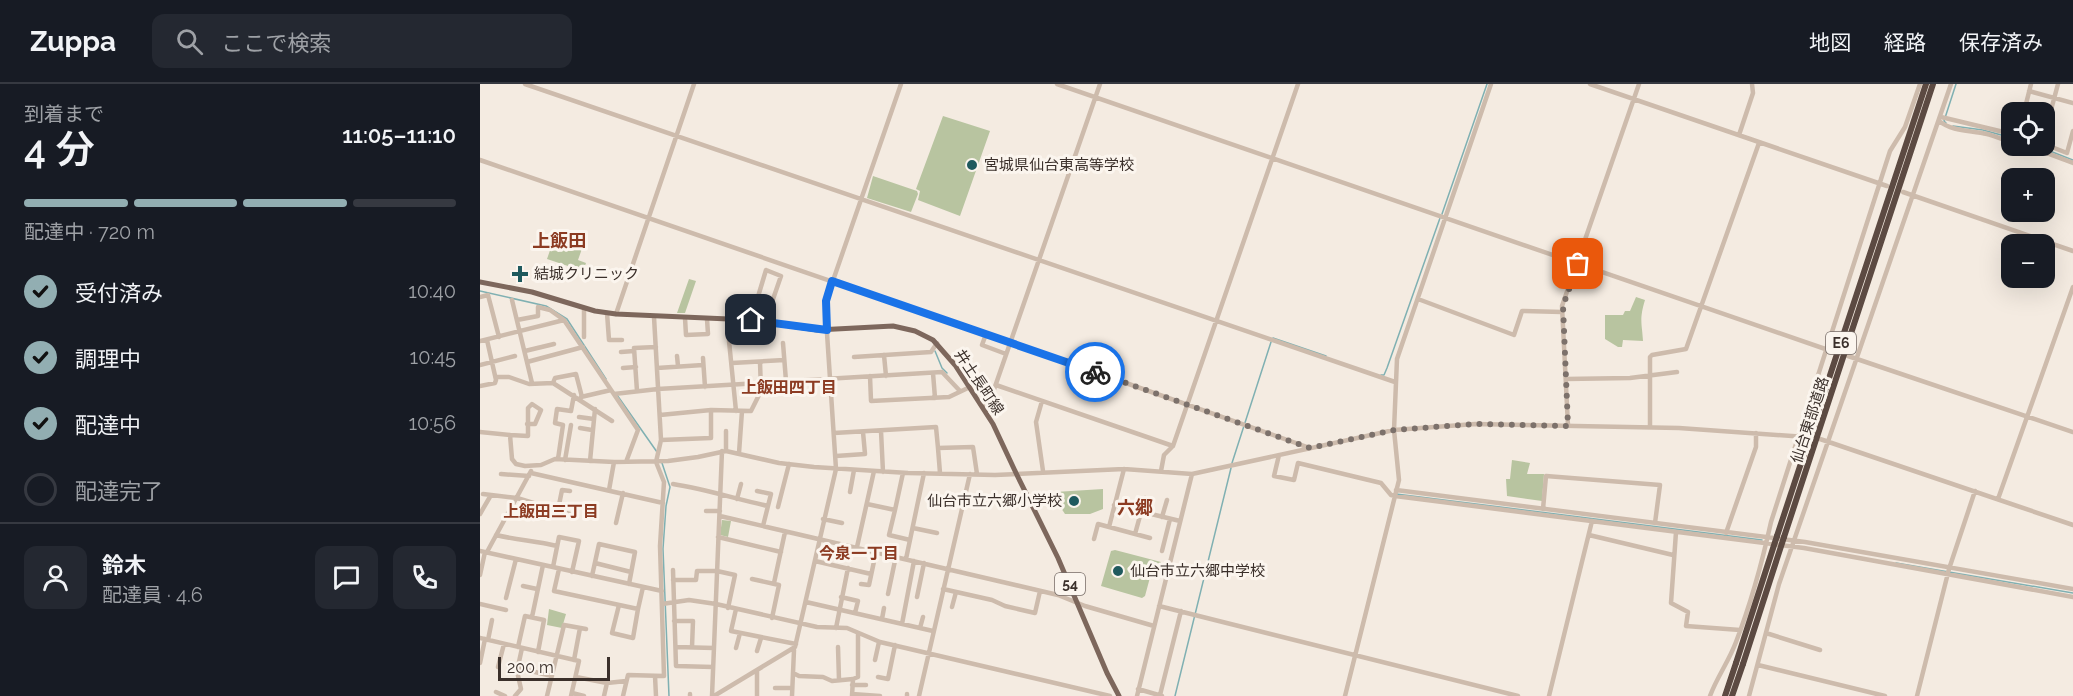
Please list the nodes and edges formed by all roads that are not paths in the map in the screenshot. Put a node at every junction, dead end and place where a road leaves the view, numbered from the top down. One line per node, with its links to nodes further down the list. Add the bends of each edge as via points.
1 (525, 84): 27 (street)
2 (694, 84): 27 (street)
3 (901, 84): 43 (street)
4 (1058, 84): 18 (street)
5 (1100, 84): 18 (street)
6 (1298, 84): 36 (street)
7 (1491, 84): 45 (street)
8 (1590, 84): 20 (street)
9 (1640, 84): 20 (street)
10 (1752, 84): 28 (street, via 1753,93)
11 (1920, 84): 39 (street)
12 (1926, 84): 32 (highway, 仙台東部道路 / E6)
13 (1933, 84): 32 (highway, 仙台東部道路 / E6)
14 (1950, 84): 24 (street)
15 (2031, 84): 17 (street)
16 (2058, 84): 19 (street)
17 (2029, 92): 19 (street); 21 (street)
18 (1095, 97): 36 (street); 47 (street)
19 (2054, 98): 22 (street); 23 (street)
20 (1634, 99): 28 (street); 48 (street)
21 (2026, 102)
22 (2053, 102)
23 (2073, 103)
24 (1941, 118): 25 (street); 29 (street, via 1946,126); 42 (street)
25 (2001, 131)
26 (2073, 131): 33 (street)
27 (676, 135): 43 (street); 44 (street)
28 (1739, 135): 30 (street)
29 (2001, 138)
30 (1759, 143): 39 (street); 57 (street)
31 (2055, 148): 33 (street)
32 (1908, 151): 356 (highway, 仙台東部道路 / E6, bridge)
33 (2067, 153): 34 (street)
34 (2073, 155)
35 (2054, 156): 38 (street)
36 (1273, 159): 45 (street); 70 (street)
37 (480, 160): 44 (street)
38 (2073, 163)
39 (1879, 183): 40 (street); 85 (street)
40 (1887, 186)
41 (1903, 192): 42 (street)
42 (1913, 196): 46 (street); 97 (street)
43 (861, 200): 47 (street); 49 (street)
44 (648, 217): 49 (street); 62 (street)
45 (1443, 217): 48 (street); 54 (street)
46 (2073, 251)
47 (1038, 261): 70 (street); 81 (street)
48 (1578, 264): 57 (street); 60 (street)
49 (832, 281): 71 (street, via 826,301); 73 (street)
50 (480, 282): 53 (main road, 井土長町線 / 54)
51 (2073, 287): 142 (street)
52 (480, 297): 74 (street, via 488,295)
53 (554, 298): 58 (street); 59 (main road, 井土長町線 / 54)
54 (1418, 299): 60 (street, via 1514,334 1522,311); 118 (street, via 1397,359)
55 (512, 300): 67 (street)
56 (756, 300): 56 (street, via 766,270 781,276 771,304); 69 (street)
57 (1700, 306): 85 (street); 113 (street, via 1686,349 1652,355)
58 (551, 308): 67 (street, via 538,307 538,316); 68 (street)
59 (584, 308): 61 (main road, 井土長町線 / 54); 75 (street)
60 (1562, 312): 116 (street)
61 (608, 313): 62 (main road, 井土長町線 / 54); 77 (street, via 609,340)
62 (616, 314): 63 (main road, 井土長町線 / 54)
63 (654, 317): 64 (main road, 井土長町線 / 54); 83 (street)
64 (685, 318): 65 (main road, 井土長町線 / 54); 65 (street, via 686,335 708,334)
65 (707, 319): 66 (main road, 井土長町線 / 54)
66 (730, 319): 69 (main road, 井土長町線 / 54); 102 (street)
67 (517, 320): 72 (street)
68 (564, 320): 72 (street); 84 (street)
69 (751, 320): 71 (main road, 井土長町線 / 54)
70 (1216, 322): 118 (street); 134 (street)
71 (827, 330): 80 (main road, 井土長町線 / 54, via 900,327 922,333); 115 (street)
72 (520, 331): 74 (street); 86 (street)
73 (986, 334): 81 (street); 90 (street, via 982,345)
74 (499, 337): 76 (street)
75 (584, 337)
76 (487, 340): 78 (street); 99 (street)
77 (622, 340)
78 (480, 341)
79 (783, 343): 98 (street)
80 (937, 343): 91 (street, via 931,352); 126 (main road, 井土長町線 / 54)
81 (1010, 343): 90 (street); 134 (street)
82 (554, 344): 86 (street)
83 (656, 347): 87 (street); 108 (street)
84 (583, 348): 100 (street); 130 (street)
85 (1826, 349): 89 (street); 160 (street)
86 (525, 351): 100 (street)
87 (634, 351): 88 (street); 106 (street)
88 (621, 352)
89 (1834, 352)
90 (1006, 354): 122 (street)
91 (884, 355): 95 (street); 111 (street)
92 (514, 356): 99 (street)
93 (677, 356): 105 (street)
94 (1848, 356): 97 (street)
95 (854, 357)
96 (703, 358): 104 (street)
97 (1857, 359): 142 (street); 164 (street)
98 (784, 360): 101 (street); 117 (street)
99 (492, 361): 103 (street); 114 (street)
100 (527, 362): 119 (street)
101 (760, 362): 102 (street); 121 (street)
102 (732, 363): 124 (street)
103 (480, 365)
104 (703, 365): 105 (street); 125 (street)
105 (678, 366): 108 (street)
106 (636, 367): 107 (street); 128 (street)
107 (623, 368)
108 (657, 368): 127 (street)
109 (1677, 372): 113 (street)
110 (933, 373): 111 (street); 129 (street, via 942,372); 132 (street)
111 (886, 375): 112 (street)
112 (870, 376): 115 (street); 132 (street, via 871,401)
113 (1651, 376): 116 (street); 148 (street)
114 (497, 377): 119 (street); 123 (street, via 495,383)
115 (831, 379): 117 (street); 158 (street)
116 (1566, 379): 147 (street)
117 (786, 381): 121 (street)
118 (1395, 382): 152 (street)
119 (532, 383): 120 (street)
120 (553, 383): 131 (street); 131 (street, via 555,378 576,374)
121 (761, 383): 124 (street); 139 (street, via 751,411)
122 (996, 385): 133 (street); 135 (street)
123 (480, 386)
124 (734, 386): 125 (street); 138 (street)
125 (705, 387): 127 (street)
126 (970, 387): 129 (street); 135 (main road, 井土長町線 / 54)
127 (658, 389): 128 (street); 140 (street)
128 (637, 391): 130 (street)
129 (960, 391): 132 (street)
130 (615, 393): 131 (street); 176 (street, via 638,430)
131 (578, 397): 136 (street); 172 (street, via 571,411 557,409 555,423 563,425)
132 (935, 398)
133 (1042, 401): 165 (street); 184 (street, via 1036,422)
134 (1187, 404): 165 (street); 167 (street)
135 (984, 407): 190 (main road, 井土長町線 / 54)
136 (595, 409): 143 (street); 144 (street)
137 (711, 410): 138 (street); 140 (street); 163 (street, via 711,438)
138 (736, 411): 139 (street)
139 (742, 411): 169 (street)
140 (660, 415): 163 (street)
141 (579, 417): 143 (street)
142 (2028, 417): 157 (street); 211 (street)
143 (594, 419): 150 (street)
144 (612, 421)
145 (527, 424): 159 (street, via 528,436)
146 (572, 425): 173 (street)
147 (1568, 426): 148 (street); 152 (street, via 1475,424)
148 (1650, 427): 156 (street)
149 (580, 428): 150 (street)
150 (592, 430): 174 (street)
151 (880, 430): 155 (street); 166 (street, via 936,427); 186 (street)
152 (1394, 430): 167 (street); 204 (street, via 1399,480)
153 (726, 431): 168 (street)
154 (480, 432): 159 (street)
155 (863, 432): 158 (street); 171 (street, via 865,454)
156 (1756, 432): 160 (street); 240 (street, via 1756,447)
157 (2073, 432)
158 (834, 434): 171 (street)
159 (510, 435): 179 (street, via 513,462)
160 (1798, 437): 161 (street); 251 (street)
161 (1806, 437)
162 (1820, 439): 164 (street)
163 (661, 440): 177 (street)
164 (1829, 440): 201 (street); 253 (street)
165 (1173, 446): 185 (street, via 1164,455)
166 (938, 448): 189 (street); 193 (street, via 973,447)
167 (1310, 448): 170 (street)
168 (724, 451): 169 (street); 177 (street); 207 (street)
169 (738, 453): 178 (street)
170 (1279, 454): 194 (street); 204 (street, via 1274,476 1294,480 1298,463 1381,483 1391,495)
171 (836, 456): 180 (street)
172 (558, 459): 173 (street); 179 (street)
173 (565, 460): 174 (street)
174 (590, 461): 175 (street)
175 (614, 462): 176 (street); 198 (street)
176 (626, 462): 177 (street)
177 (656, 462): 213 (street, via 664,482)
178 (789, 464): 180 (street); 217 (street)
179 (533, 467): 195 (street)
180 (836, 469): 182 (street); 227 (street)
181 (1124, 469): 184 (street); 185 (street); 215 (street)
182 (854, 470): 183 (street); 202 (street)
183 (874, 471): 186 (street); 214 (street)
184 (1043, 471): 190 (street)
185 (1161, 471): 194 (street)
186 (883, 472): 187 (street)
187 (903, 473): 188 (street); 220 (street)
188 (924, 473): 189 (street); 237 (street)
189 (940, 473): 192 (street)
190 (1016, 473): 193 (street); 303 (main road, 井土長町線 / 54)
191 (501, 474): 195 (street)
192 (970, 474): 193 (street); 271 (street)
193 (978, 474)
194 (1192, 474): 229 (street)
195 (530, 475): 198 (street); 208 (street)
196 (672, 484): 207 (street)
197 (741, 484): 210 (street)
198 (609, 490): 203 (street)
199 (570, 491): 219 (street, via 562,490)
200 (757, 491): 216 (street, via 771,494)
201 (1975, 491): 211 (street); 275 (street)
202 (850, 492)
203 (623, 493): 213 (street); 233 (street)
204 (1396, 493): 218 (street); 230 (street); 351 (street)
205 (483, 494): 206 (street)
206 (491, 495): 208 (street); 223 (street)
207 (720, 495): 210 (street); 224 (street)
208 (517, 498): 219 (street); 243 (street)
209 (1144, 498): 222 (street)
210 (737, 499): 216 (street)
211 (1998, 499): 234 (street)
212 (1167, 500): 226 (street)
213 (663, 503): 291 (street)
214 (867, 504): 220 (street); 255 (street)
215 (1114, 505): 222 (street); 236 (street)
216 (768, 506): 235 (street)
217 (778, 507)
218 (1543, 509): 232 (street); 232 (street, via 1546,476 1660,485)
219 (558, 510): 225 (street)
220 (895, 510): 249 (street, via 889,535)
221 (706, 511): 224 (street)
222 (1141, 512): 226 (street); 242 (street)
223 (480, 514)
224 (720, 514): 235 (street); 245 (street)
225 (573, 515)
226 (1162, 517): 228 (street)
227 (823, 519): 231 (street); 248 (street)
228 (1170, 519): 229 (street); 250 (street)
229 (1180, 521): 252 (street)
230 (1592, 521): 239 (street); 244 (street)
231 (842, 523)
232 (1655, 523): 240 (street)
233 (616, 524)
234 (2073, 525)
235 (763, 526): 238 (street)
236 (1109, 527): 242 (street); 246 (street, via 1098,524)
237 (913, 528): 241 (street); 249 (street)
238 (785, 532): 248 (street); 258 (street)
239 (1676, 532): 251 (street); 260 (street)
240 (1726, 532): 251 (street)
241 (937, 533)
242 (1135, 534): 247 (street)
243 (496, 535): 254 (street); 257 (street)
244 (1589, 535): 260 (street); 396 (street)
245 (718, 537): 258 (street); 274 (street)
246 (1094, 538)
247 (1150, 538)
248 (820, 539): 255 (street); 264 (street)
249 (910, 540): 263 (street)
250 (1165, 540): 252 (street); 256 (street)
251 (1767, 540): 253 (street); 329 (street)
252 (1175, 543): 308 (street)
253 (1794, 544): 275 (street); 333 (street)
254 (557, 546): 269 (street); 276 (street, via 559,537 579,541)
255 (857, 548): 259 (street)
256 (1162, 551)
257 (484, 552): 262 (street); 279 (street)
258 (781, 552): 284 (street)
259 (876, 552): 261 (street); 278 (street)
260 (1673, 555): 329 (street, via 1671,603 1688,612 1686,626)
261 (896, 556): 263 (street); 294 (street)
262 (516, 559): 268 (street); 298 (street)
263 (906, 559): 265 (street)
264 (815, 561): 270 (street); 301 (street)
265 (914, 561): 267 (street); 325 (street)
266 (595, 563): 277 (street); 277 (street, via 599,544 635,552); 280 (street)
267 (924, 563): 271 (street); 296 (street)
268 (543, 565): 269 (street); 288 (street)
269 (553, 567): 272 (street)
270 (848, 568): 278 (street); 295 (street)
271 (948, 568): 289 (street); 292 (street)
272 (559, 569): 276 (street); 307 (street, via 554,591)
273 (673, 570): 282 (street)
274 (717, 571): 282 (street, via 697,571 696,580); 306 (street); 309 (street, via 735,575)
275 (1948, 571): 290 (street); 297 (street); 402 (street)
276 (572, 572): 280 (street)
277 (631, 572): 283 (street)
278 (871, 574): 285 (street, via 869,585)
279 (480, 575)
280 (592, 576): 283 (street)
281 (752, 579): 284 (street)
282 (673, 580): 300 (street)
283 (629, 584): 287 (street)
284 (774, 584): 320 (street, via 780,585)
285 (861, 584)
286 (523, 586): 288 (street)
287 (643, 588): 291 (street); 312 (street)
288 (537, 589): 318 (street)
289 (943, 589): 293 (street); 330 (street)
290 (2073, 589)
291 (662, 591): 305 (street)
292 (1040, 591): 293 (street, via 1035,613); 303 (street)
293 (956, 592): 311 (street)
294 (888, 594)
295 (841, 597): 299 (street); 314 (street)
296 (916, 597)
297 (2073, 597)
298 (506, 598)
299 (858, 601): 302 (street); 317 (street)
300 (674, 602): 305 (street); 306 (street); 323 (street)
301 (806, 602): 314 (street); 324 (street)
302 (864, 602)
303 (1079, 603): 326 (street); 391 (main road, 井土長町線 / 54)
304 (480, 604): 315 (street)
305 (664, 604): 365 (street, via 664,676)
306 (716, 604): 309 (street); 344 (street)
307 (618, 605): 312 (street); 312 (street, via 612,633 633,638)
308 (1159, 606): 316 (street); 326 (street)
309 (728, 608): 313 (street)
310 (885, 608): 321 (street)
311 (952, 608)
312 (638, 609)
313 (736, 609): 320 (street); 331 (street, via 731,631)
314 (838, 609): 317 (street); 327 (street)
315 (506, 610)
316 (1182, 611): 351 (street); 393 (street)
317 (855, 613): 321 (street)
318 (532, 617): 343 (street, via 525,616); 349 (street, via 544,620)
319 (923, 617): 328 (street)
320 (772, 618): 324 (street)
321 (882, 619): 325 (street)
322 (492, 620): 335 (street)
323 (675, 621): 341 (street); 342 (street, via 693,621)
324 (801, 624): 327 (street); 338 (street)
325 (902, 624): 328 (street)
326 (1154, 626): 374 (street)
327 (836, 628): 332 (street)
328 (920, 628): 330 (street)
329 (1741, 629): 333 (street); 397 (street)
330 (933, 631): 350 (street)
331 (740, 633): 334 (street); 345 (street)
332 (858, 634): 336 (street); 369 (street, via 858,677)
333 (1766, 634): 347 (street); 357 (street)
334 (761, 638): 338 (street); 348 (street)
335 (484, 639): 337 (street); 355 (street)
336 (879, 642): 339 (street); 354 (street)
337 (504, 644): 343 (street); 359 (street)
338 (796, 644): 346 (street)
339 (895, 645): 350 (street); 366 (street, via 888,679)
340 (838, 646): 367 (street)
341 (676, 647): 342 (street); 358 (street, via 676,666)
342 (692, 647): 344 (street)
343 (520, 648): 349 (street); 360 (street)
344 (714, 648): 358 (street)
345 (736, 648)
346 (794, 650): 361 (street); 362 (street)
347 (1820, 650)
348 (757, 651)
349 (538, 652): 352 (street)
350 (928, 654): 389 (street); 390 (street)
351 (1356, 654): 394 (street); 395 (street)
352 (557, 656): 353 (street); 353 (street, via 564,625 583,629); 363 (street)
353 (574, 660): 364 (street, via 579,661)
354 (875, 660)
355 (480, 663)
356 (1739, 664): 398 (highway, 仙台東部道路 / E6); 399 (highway, 仙台東部道路 / E6)
357 (1758, 665): 400 (street); 401 (street)
358 (713, 667): 385 (street)
359 (498, 668)
360 (518, 668): 363 (street); 379 (street, via 521,687)
361 (757, 672): 385 (street); 386 (street)
362 (793, 673): 367 (street); 373 (street)
363 (552, 676): 380 (street)
364 (576, 676): 370 (street); 376 (street)
365 (656, 676): 368 (street, via 628,675); 384 (street)
366 (878, 677)
367 (839, 680): 369 (street)
368 (626, 681): 370 (street); 383 (street)
369 (853, 682): 371 (street); 377 (street)
370 (607, 683): 382 (street)
371 (866, 685)
372 (776, 688): 373 (street)
373 (792, 688): 387 (street)
374 (1138, 690): 392 (street); 393 (street)
375 (496, 692): 378 (street)
376 (572, 695): 381 (street)
377 (852, 695): 388 (street)
378 (505, 696)
379 (515, 696)
380 (547, 696)
381 (584, 696)
382 (604, 696)
383 (623, 696)
384 (656, 696)
385 (713, 696)
386 (758, 696)
387 (792, 696)
388 (880, 696)
389 (919, 696)
390 (1110, 696)
391 (1118, 696)
392 (1137, 696)
393 (1161, 696)
394 (1346, 696)
395 (1518, 696)
396 (1549, 696)
397 (1710, 696)
398 (1725, 696)
399 (1732, 696)
400 (1749, 696)
401 (1885, 696)
402 (1917, 696)

